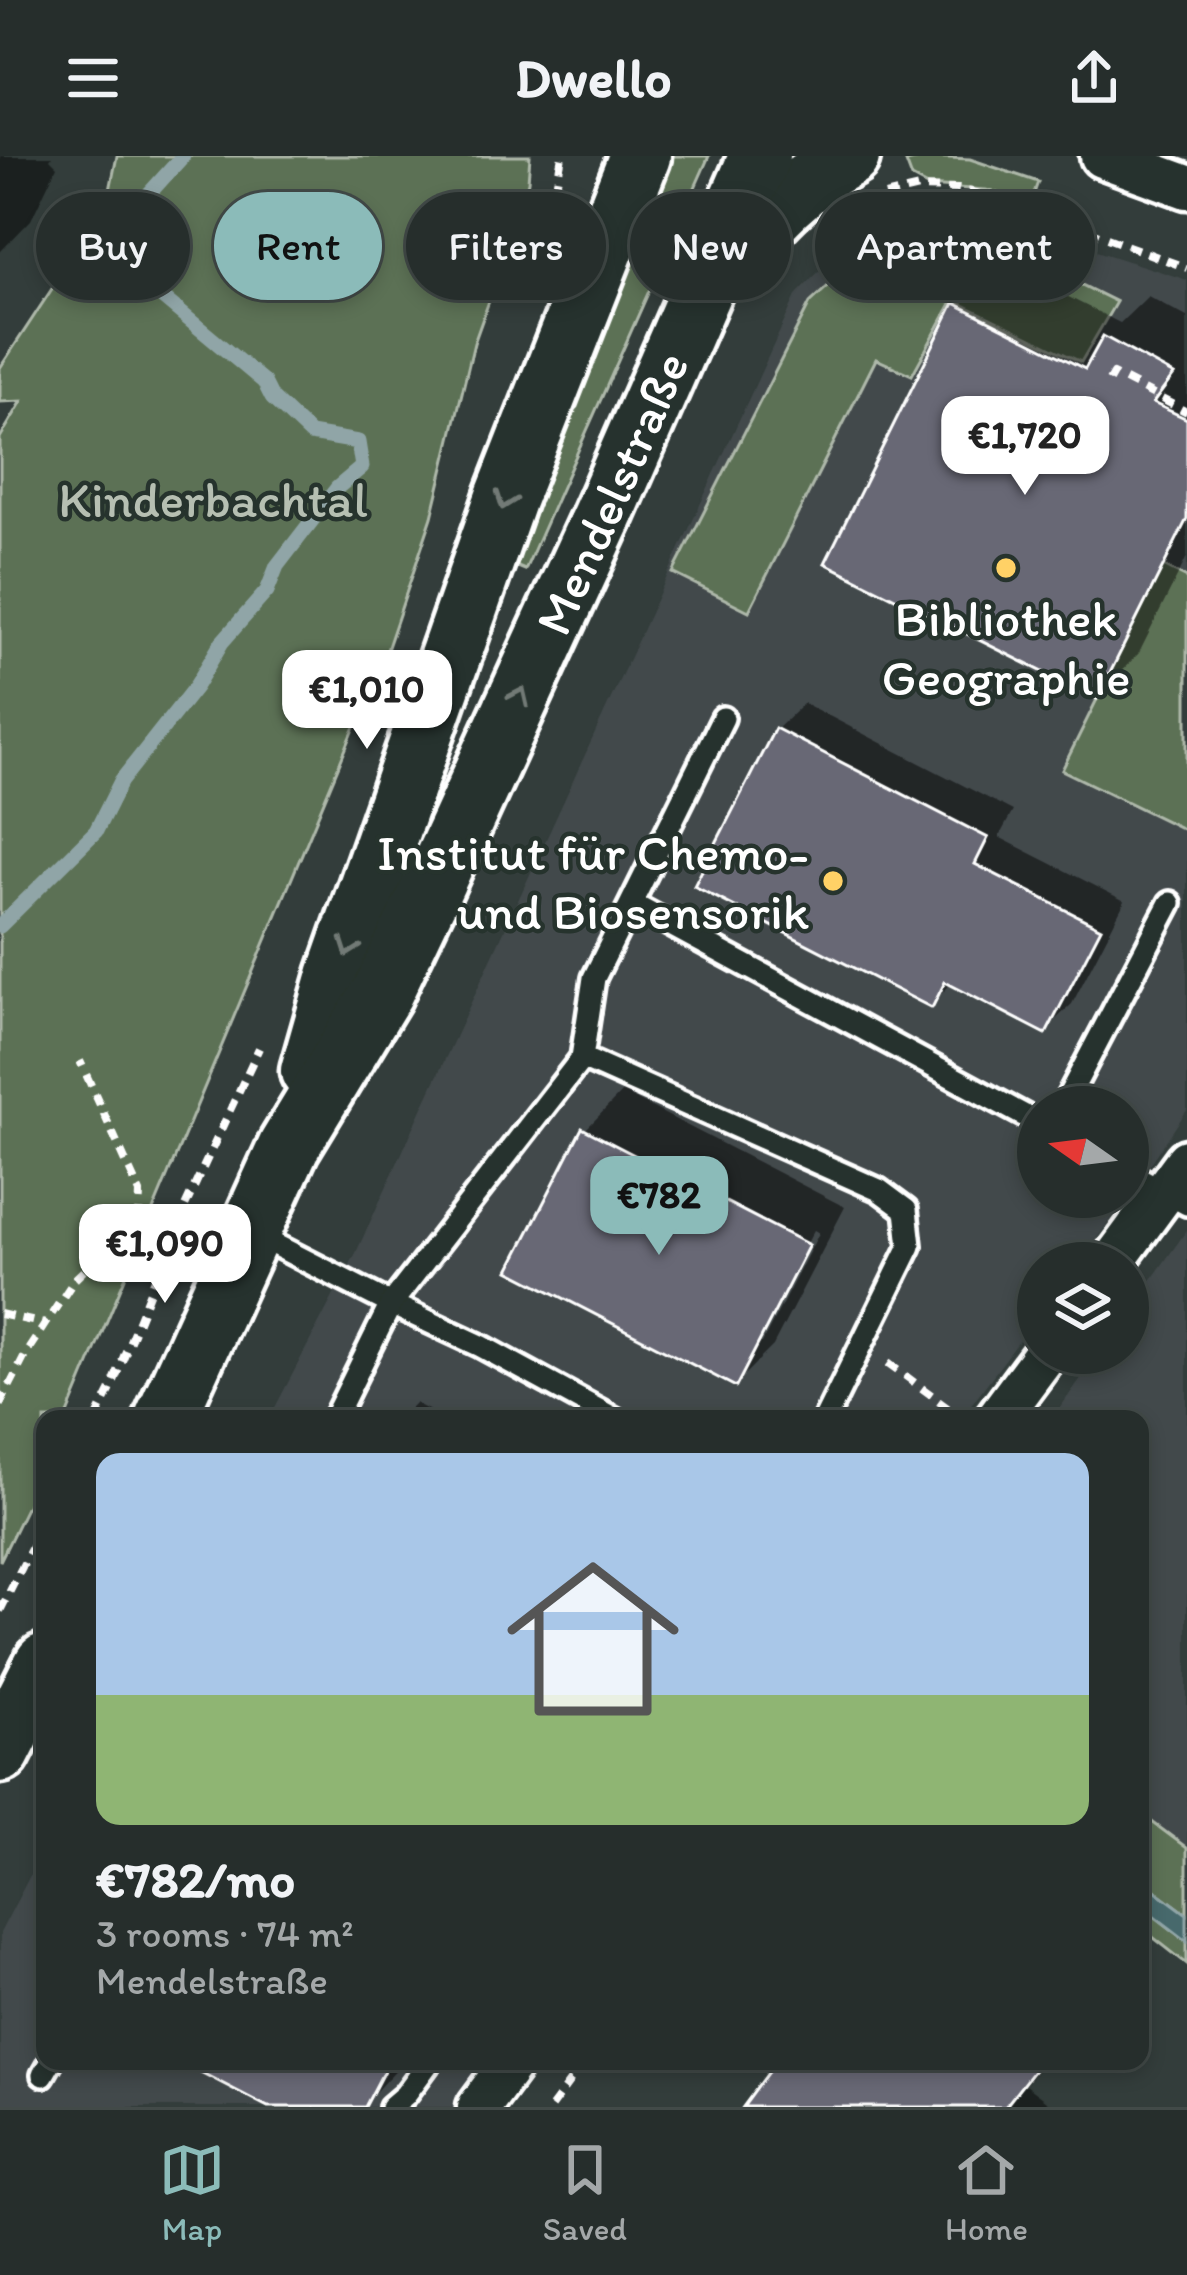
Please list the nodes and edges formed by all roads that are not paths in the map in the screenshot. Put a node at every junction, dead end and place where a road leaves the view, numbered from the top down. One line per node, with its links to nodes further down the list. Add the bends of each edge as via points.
1 (612, 156): 7 (street, Mendelstraße)
2 (640, 156): 8 (main road, Mendelstraße)
3 (760, 156): 10 (main road, Mendelstraße)
4 (1102, 156): 6 (street)
5 (867, 176): 10 (main road, via 808,181)
6 (1187, 187)
7 (606, 205)
8 (606, 239)
9 (583, 300): 17 (main road, Mendelstraße, one-way to 17, via 338,976)
10 (695, 304): 17 (main road, Mendelstraße, one-way to 10, via 382,993)
11 (723, 718): 13 (lane)
12 (1170, 903): 15 (lane)
13 (632, 904): 14 (lane, via 594,978); 16 (lane)
14 (582, 1058): 21 (lane); 26 (lane, via 878,1190 906,1210 910,1246)
15 (1074, 1086)
16 (1017, 1112)
17 (290, 1146): 19 (main road, Mendelstraße)
18 (1167, 1183): 20 (street)
19 (251, 1232): 21 (lane); 23 (main road, Mendelstraße)
20 (1126, 1242)
21 (391, 1304): 24 (lane); 25 (lane)
22 (1030, 1374): 27 (street)
23 (169, 1410)
24 (338, 1410)
25 (598, 1410)
26 (830, 1410)
27 (1004, 1410)
28 (36, 1682): 29 (main road)
29 (0, 1752)
30 (423, 2070): 32 (lane)
31 (506, 2070): 33 (street)
32 (391, 2107)
33 (479, 2107)

